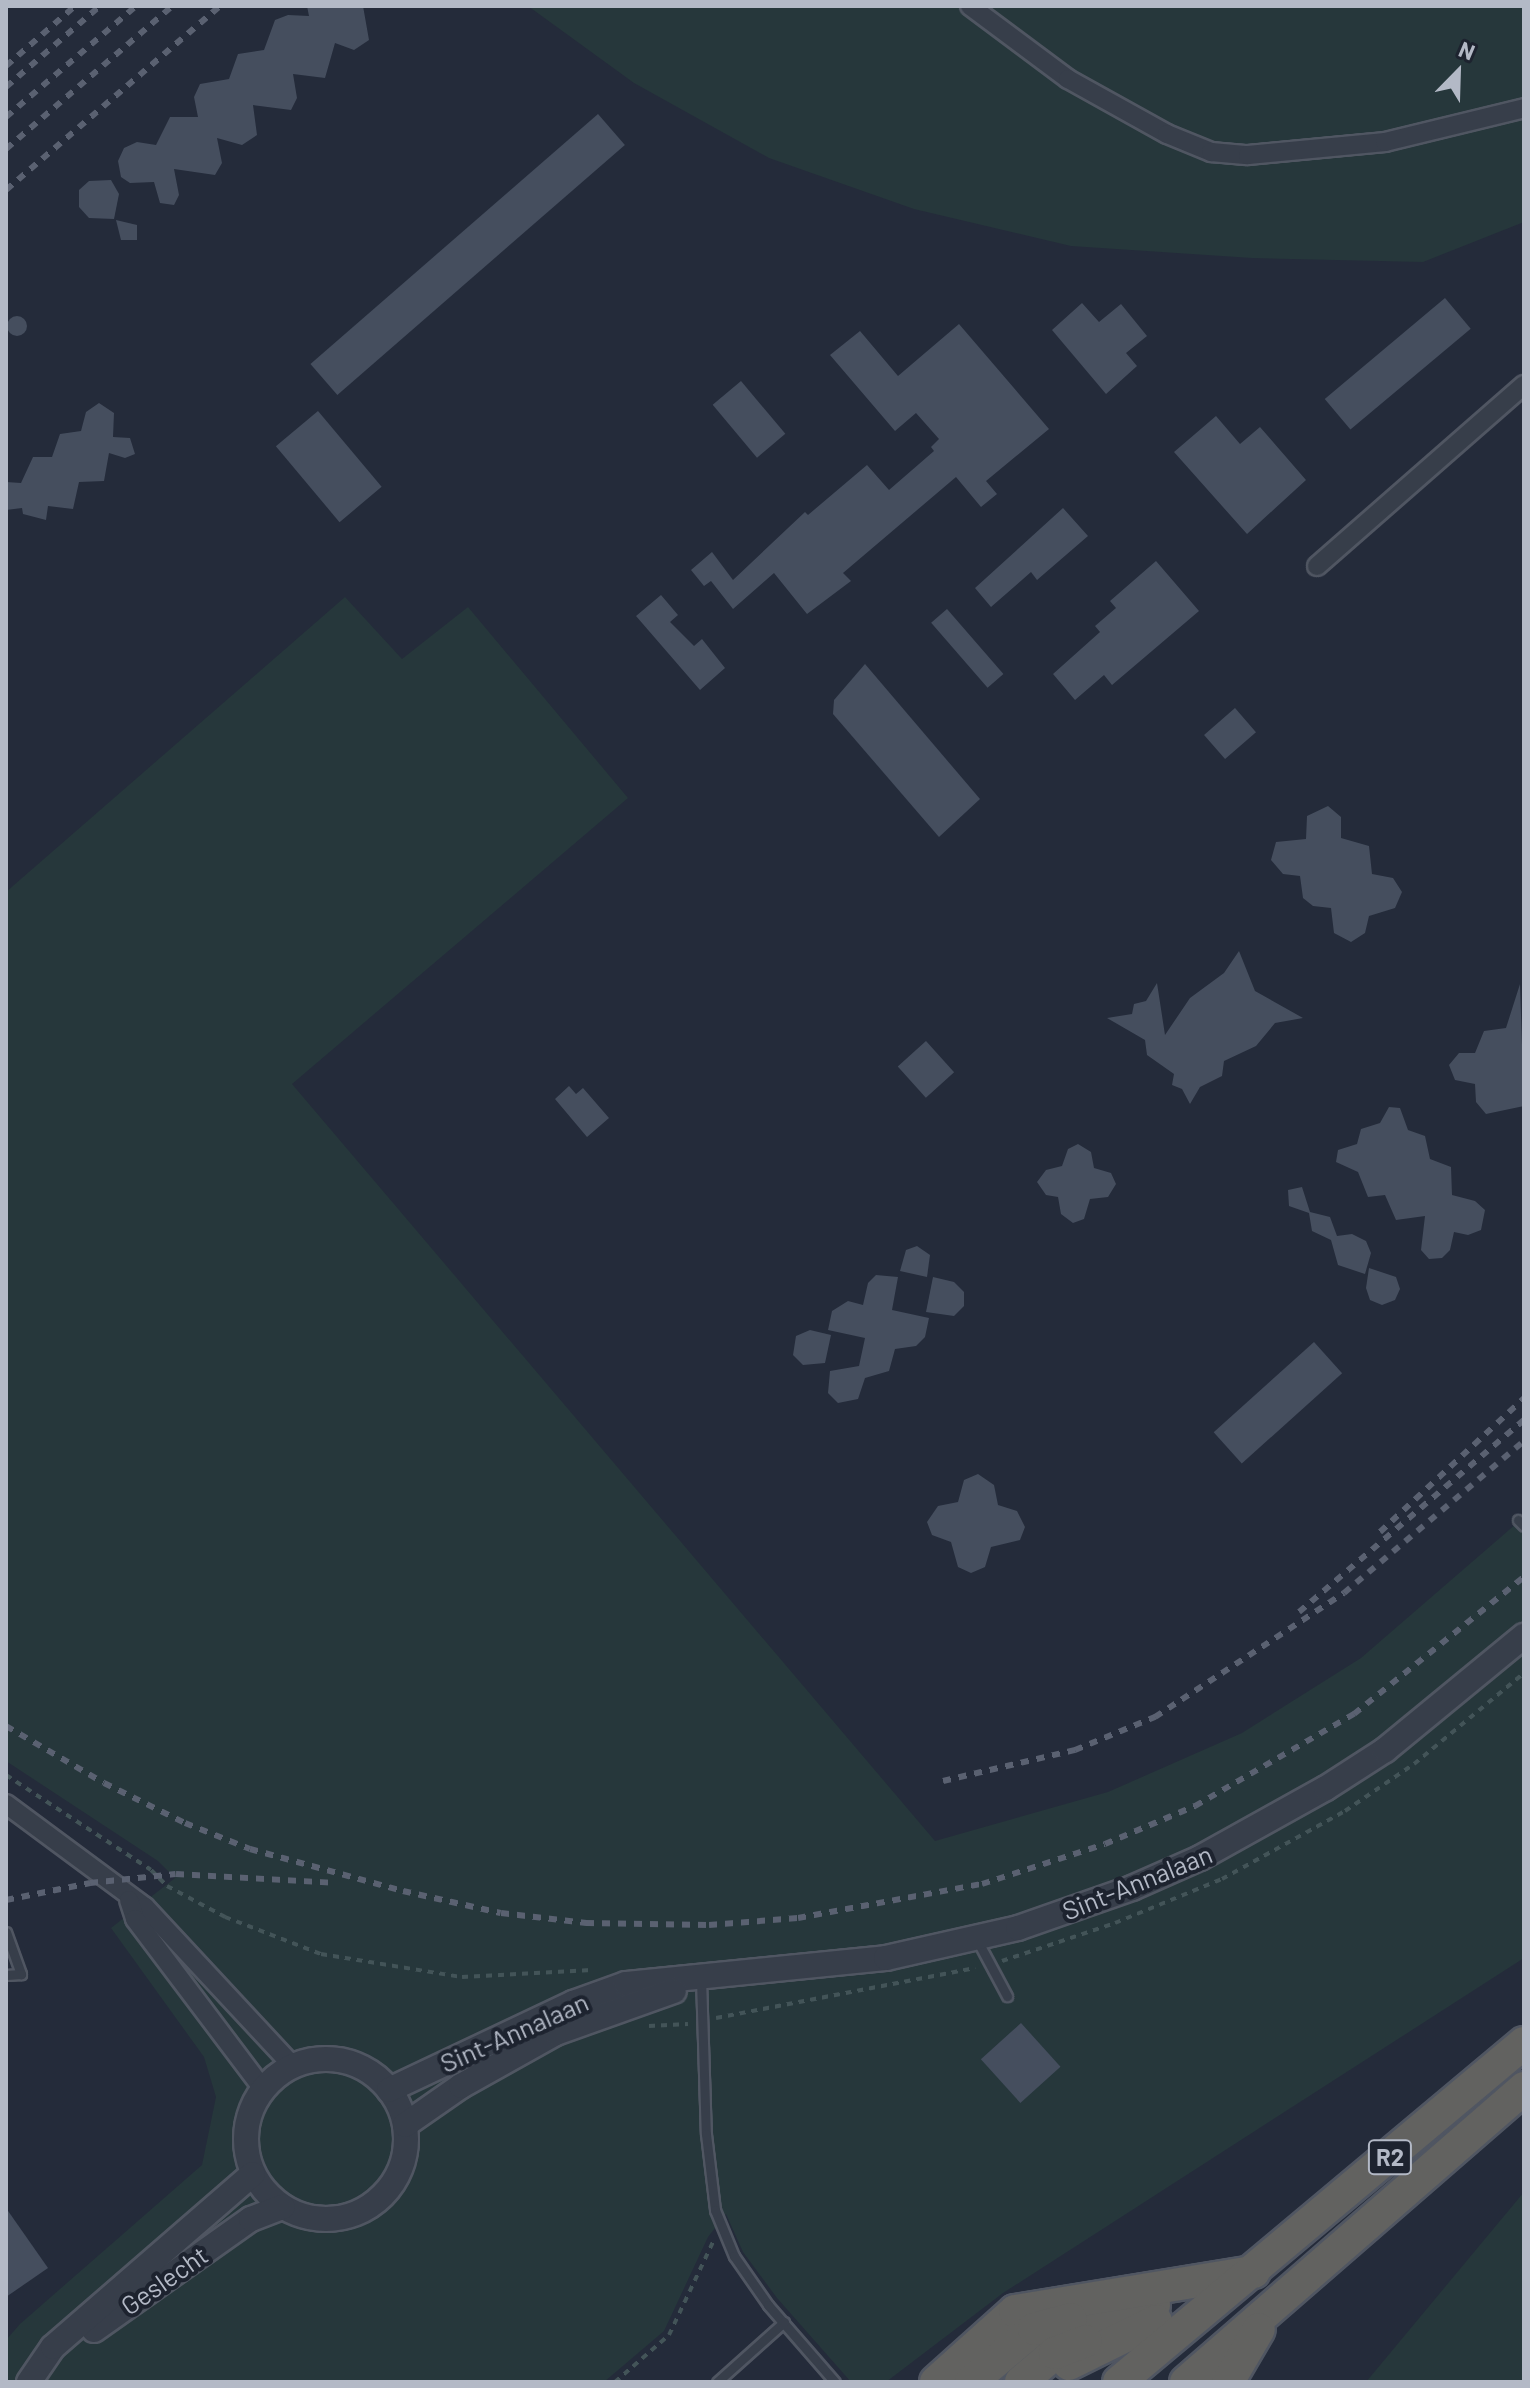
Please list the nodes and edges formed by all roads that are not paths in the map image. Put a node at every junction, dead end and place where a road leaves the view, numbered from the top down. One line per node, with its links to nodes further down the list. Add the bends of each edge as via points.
1 (970, 6): 2 (street, via 1068,79 1211,152 1248,155 1385,142)
2 (1524, 108)
3 (1524, 385): 4 (street)
4 (1317, 566)
5 (1524, 1636): 9 (street, Sint-Annalaan, via 1385,1750 1270,1822 1092,1904)
6 (6, 1804): 7 (street, via 83,1858)
7 (129, 1900): 14 (street, via 145,1907); 16 (street, via 135,1919)
8 (6, 1932): 10 (lane, via 21,1974)
9 (976, 1938): 11 (street, Sint-Annalaan, via 886,1958); 12 (lane)
10 (6, 1975)
11 (694, 1980): 17 (street, Sint-Annalaan, via 676,1977 626,1984 573,2003); 18 (street, Sint-Annalaan, via 556,2033 461,2086); 23 (lane, via 715,2210 734,2256)
12 (1007, 1996)
13 (1524, 2043): 21 (highway, R2)
14 (293, 2066): 16 (street); 17 (street, via 345,2061 369,2072)
15 (1524, 2088): 22 (highway, R2)
16 (263, 2089): 19 (street, via 246,2130)
17 (389, 2090): 18 (street)
18 (405, 2125): 20 (street, via 405,2152 397,2177 381,2198 359,2213 307,2218)
19 (253, 2174): 20 (street); 24 (street, Geslecht, via 53,2347)
20 (283, 2207): 24 (street, Geslecht, via 251,2219 60,2358)
21 (1256, 2272): 28 (highway, via 1015,2311); 29 (highway, R2, via 1034,2329); 30 (highway, R2, via 1045,2340); 31 (highway, R2, via 1055,2353); 32 (highway, R2, via 1066,2365); 33 (highway, R2); 34 (highway, R2); 35 (highway, R2); 36 (highway, R2)
22 (1277, 2299): 37 (highway, R2); 38 (highway, R2); 39 (highway, R2); 40 (highway, R2); 41 (highway, R2); 42 (highway, R2); 43 (highway, R2); 44 (highway, R2); 45 (highway)
23 (784, 2322): 26 (lane); 27 (lane)
24 (49, 2358): 25 (street, Geslecht)
25 (29, 2382)
26 (717, 2382)
27 (835, 2382)
28 (936, 2382)
29 (971, 2382)
30 (995, 2382)
31 (1021, 2382)
32 (1046, 2382)
33 (1070, 2382)
34 (1095, 2382)
35 (1119, 2382)
36 (1139, 2382)
37 (1171, 2382)
38 (1186, 2382)
39 (1198, 2382)
40 (1208, 2382)
41 (1219, 2382)
42 (1228, 2382)
43 (1235, 2382)
44 (1242, 2382)
45 (1250, 2382)

